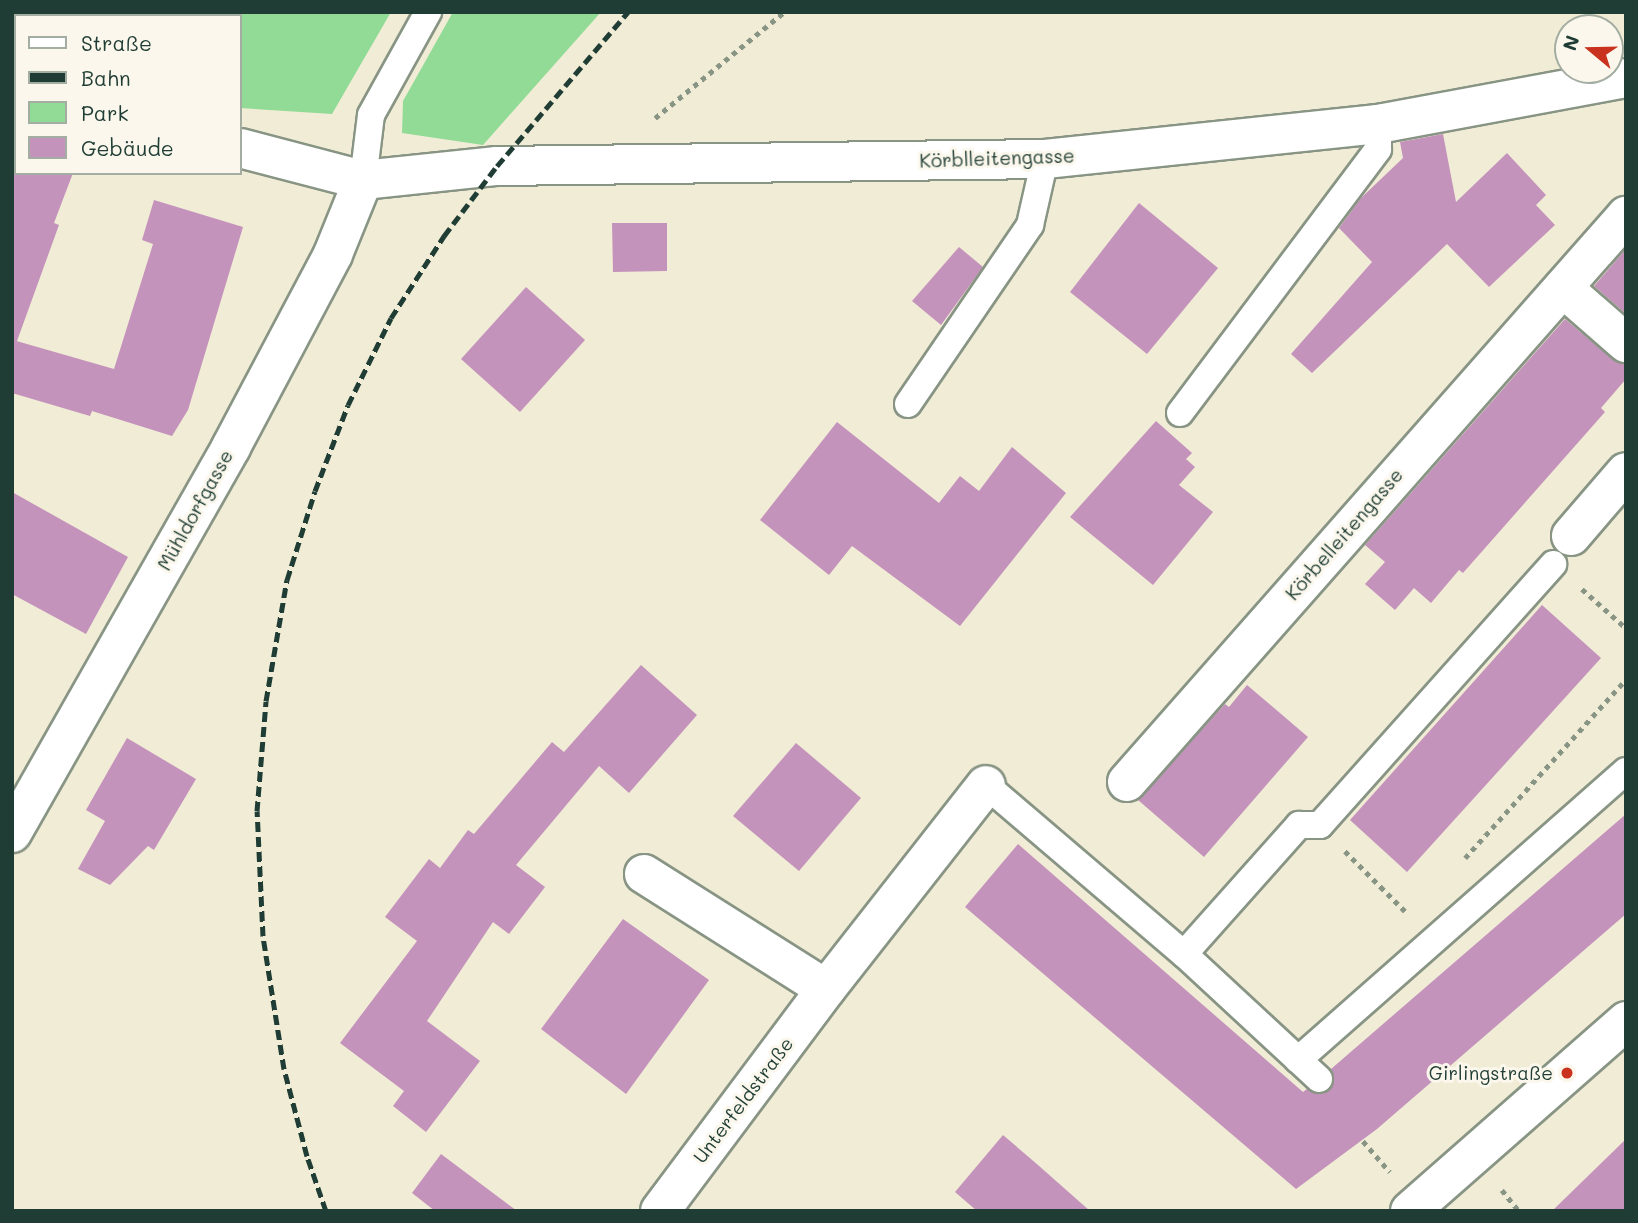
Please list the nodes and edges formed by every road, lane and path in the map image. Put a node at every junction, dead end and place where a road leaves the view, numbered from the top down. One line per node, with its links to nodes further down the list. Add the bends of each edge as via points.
1 (428, 12): 8 (lane, via 371,115)
2 (784, 12): 4 (path)
3 (1626, 78): 5 (street, Körblleitengasse)
4 (650, 122)
5 (1378, 124): 7 (street, Körblleitengasse); 13 (lane, via 1378,149)
6 (242, 149): 8 (street)
7 (1045, 159): 8 (street, Körblleitengasse, via 497,166); 12 (lane, via 1030,225)
8 (363, 180): 22 (street, Mühldorfgasse, via 332,254 231,447)
9 (1626, 216): 10 (street, Körbelleitengasse)
10 (1563, 288): 11 (street); 19 (street, Körbelleitengasse)
11 (1626, 343)
12 (908, 404)
13 (1180, 413)
14 (1626, 472): 15 (street)
15 (1562, 550): 16 (path); 21 (lane)
16 (1626, 628)
17 (1626, 679): 23 (path)
18 (1626, 771): 29 (lane)
19 (1127, 782)
20 (986, 785): 26 (lane); 27 (street, Unterfeldstraße)
21 (1320, 825): 25 (path); 26 (lane, via 1299,825)
22 (12, 834)
23 (1458, 866)
24 (644, 874): 27 (street)
25 (1411, 918)
26 (1184, 954): 29 (lane)
27 (826, 989): 31 (street, Unterfeldstraße)
28 (1626, 1021): 32 (street)
29 (1297, 1060): 30 (lane)
30 (1319, 1079)
31 (660, 1211)
32 (1410, 1211)

